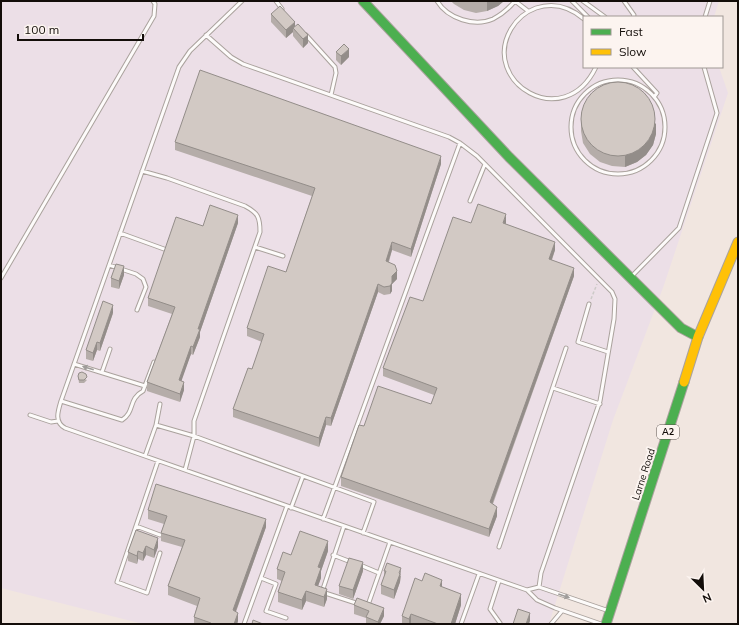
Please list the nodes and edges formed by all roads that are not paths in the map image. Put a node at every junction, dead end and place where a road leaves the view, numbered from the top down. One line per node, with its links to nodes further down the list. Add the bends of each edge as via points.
1 (153, 1): 37 (lane, via 154,16)
2 (242, 1): 19 (lane)
3 (276, 1): 12 (lane)
4 (363, 1): 38 (street, via 509,157)
5 (437, 1): 6 (lane, via 449,14 463,20 478,22 492,19 505,12)
6 (515, 1): 11 (lane)
7 (572, 1): 13 (lane)
8 (584, 1): 14 (lane)
9 (624, 1): 15 (lane)
10 (710, 1): 16 (lane)
11 (528, 11): 17 (lane, via 544,6 560,6 575,11); 23 (lane, via 516,22 507,36 504,52 507,68 514,81 525,91 538,97 553,99 567,96)
12 (285, 12)
13 (587, 16)
14 (604, 16)
15 (633, 16)
16 (705, 16)
17 (583, 18)
18 (305, 34): 24 (lane, via 335,67 336,73)
19 (206, 35): 24 (lane, via 243,64); 29 (lane, via 179,67)
20 (595, 68): 23 (lane)
21 (634, 68): 26 (lane, via 657,93)
22 (704, 68): 38 (lane, via 717,113 679,228)
23 (580, 89): 25 (lane)
24 (330, 95): 27 (lane)
25 (582, 96): 26 (lane, via 595,86 610,81 627,81 642,86); 26 (lane, via 574,110 571,126 574,143 581,156 592,166 605,172 620,174 634,171 647,164 657,154 664,140 663,111)
26 (654, 97)
27 (460, 143): 28 (lane); 61 (lane)
28 (485, 164): 30 (lane); 44 (lane, via 612,292 615,299)
29 (142, 170): 31 (lane); 33 (lane, via 254,211 260,220 260,232)
30 (470, 201)
31 (120, 233): 34 (lane); 36 (lane)
32 (738, 242): 41 (street, Larne Road / A2)
33 (255, 247): 35 (lane); 56 (lane, via 194,421)
34 (164, 249)
35 (283, 256)
36 (109, 264): 40 (lane, via 143,279 146,287); 46 (lane)
37 (1, 278)
38 (630, 278): 41 (street, via 681,328)
39 (589, 304): 44 (lane, via 578,342)
40 (137, 310)
41 (698, 337): 80 (street, Larne Road / A2)
42 (566, 348): 49 (lane)
43 (110, 349): 47 (lane)
44 (608, 352): 52 (lane)
45 (154, 362): 48 (lane)
46 (74, 364): 47 (lane, one-way to 46); 50 (lane)
47 (102, 372): 48 (lane)
48 (145, 386): 50 (lane, via 134,398 129,414 122,420)
49 (553, 388): 52 (lane); 70 (lane)
50 (61, 400): 54 (lane, via 57,413)
51 (160, 404): 55 (lane)
52 (600, 404): 77 (lane, via 541,573)
53 (30, 415): 54 (lane, via 51,422)
54 (58, 421): 57 (lane, via 65,428)
55 (156, 425): 56 (lane); 57 (lane)
56 (194, 436): 59 (lane); 60 (lane)
57 (145, 456): 58 (lane)
58 (158, 460): 59 (lane); 65 (lane)
59 (185, 470): 62 (lane)
60 (303, 476): 61 (lane); 63 (lane)
61 (335, 488): 64 (lane); 67 (lane, via 374,502)
62 (287, 506): 63 (lane); 75 (lane)
63 (291, 508): 64 (lane)
64 (324, 519): 66 (lane)
65 (136, 526): 68 (lane); 71 (lane, via 117,582 147,593)
66 (344, 526): 67 (lane); 72 (lane)
67 (363, 533): 69 (lane)
68 (160, 535)
69 (390, 542): 73 (lane); 74 (lane)
70 (500, 546)
71 (160, 553)
72 (333, 555): 73 (lane); 73 (lane, via 322,592 367,606)
73 (379, 573)
74 (479, 574): 76 (lane); 84 (lane)
75 (261, 578): 81 (lane, via 276,584 266,611); 83 (lane)
76 (499, 581): 78 (lane); 82 (lane, via 490,609)
77 (539, 587): 78 (lane); 80 (lane, one-way to 80)
78 (527, 590): 79 (lane, via 537,600)
79 (562, 611): 85 (lane); 86 (lane)
80 (610, 612): 87 (street, Larne Road / A2)
81 (286, 618)
82 (500, 623)
83 (244, 624)
84 (461, 624)
85 (551, 624)
86 (601, 624)
87 (606, 624)

